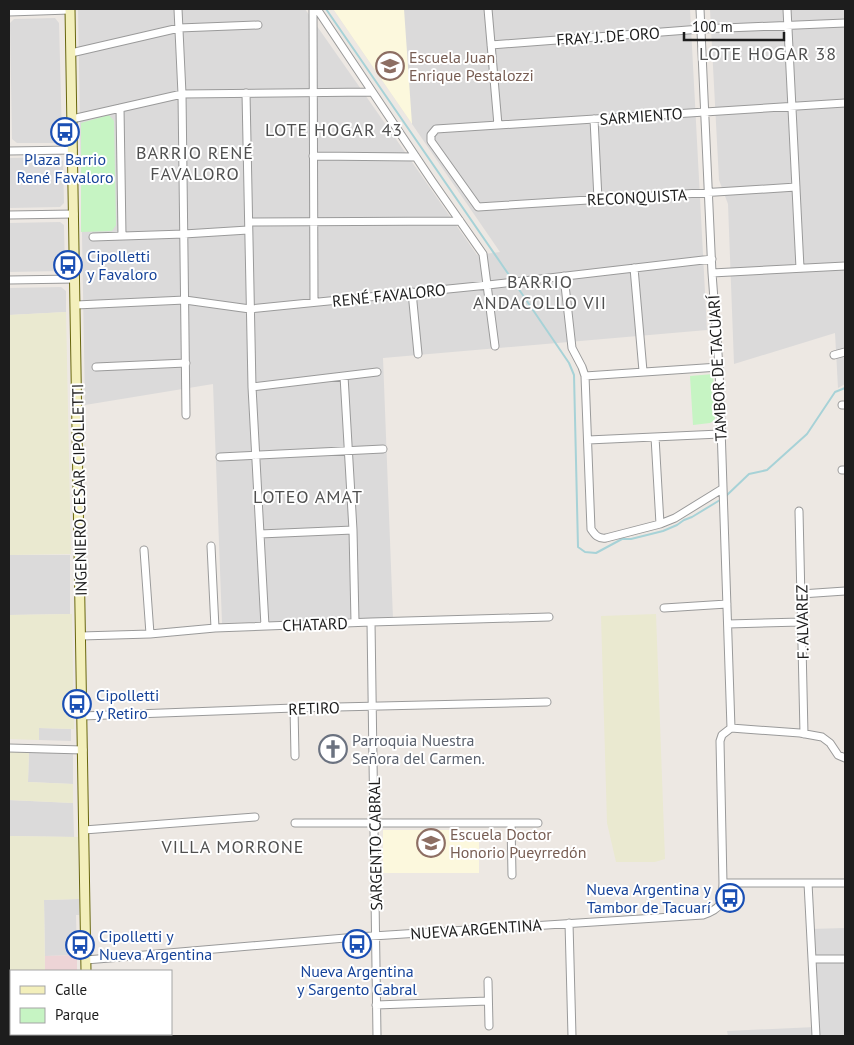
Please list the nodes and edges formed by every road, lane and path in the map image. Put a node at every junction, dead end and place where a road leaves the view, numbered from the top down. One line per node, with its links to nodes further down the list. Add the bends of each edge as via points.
1 (178, 9): 12 (street)
2 (313, 9): 16 (street)
3 (316, 9): 17 (street)
4 (488, 9): 14 (street)
5 (700, 9): 13 (street, TAMBOR DE TACUARÍ)
6 (787, 9): 11 (street)
7 (70, 10): 8 (street); 15 (street, INGENIERO CESAR CIPOLLETTI)
8 (9, 12)
9 (845, 23): 11 (street, FRAY J. DE ORO)
10 (258, 25): 12 (street)
11 (788, 26): 13 (street, FRAY J. DE ORO); 21 (street)
12 (179, 28): 15 (street); 19 (street)
13 (701, 29): 14 (street, FRAY J. DE ORO); 23 (street, TAMBOR DE TACUARÍ)
14 (491, 45): 26 (street)
15 (71, 53): 24 (street, INGENIERO CESAR CIPOLLETTI)
16 (313, 92): 17 (street); 18 (street); 29 (street)
17 (372, 92): 30 (street)
18 (246, 93): 19 (street); 39 (street)
19 (182, 94): 22 (street); 40 (street)
20 (845, 103): 21 (street, SARMIENTO)
21 (792, 106): 23 (street, SARMIENTO); 31 (street)
22 (120, 108): 24 (street); 41 (street)
23 (704, 112): 25 (street, SARMIENTO); 32 (street, TAMBOR DE TACUARÍ)
24 (72, 119): 27 (street, INGENIERO CESAR CIPOLLETTI)
25 (594, 119): 26 (street, SARMIENTO); 33 (street)
26 (498, 125): 34 (street, SARMIENTO, via 436,129 431,135 431,140)
27 (73, 150): 28 (street); 35 (street, INGENIERO CESAR CIPOLLETTI)
28 (9, 151)
29 (313, 156): 30 (street); 38 (street)
30 (416, 157): 37 (street)
31 (796, 188): 32 (street, RECONQUISTA); 46 (street)
32 (708, 193): 33 (street, RECONQUISTA); 43 (street, TAMBOR DE TACUARÍ)
33 (598, 200): 34 (street, RECONQUISTA)
34 (478, 207)
35 (74, 214): 36 (street); 49 (street, INGENIERO CESAR CIPOLLETTI)
36 (9, 215)
37 (460, 221): 38 (street); 51 (street, via 483,254)
38 (313, 222): 39 (street); 54 (street)
39 (249, 226): 40 (street); 56 (street)
40 (184, 234): 41 (street); 53 (street)
41 (122, 236): 42 (street)
42 (93, 237)
43 (712, 259): 45 (street, RENÉ FAVALORO); 47 (street, TAMBOR DE TACUARÍ)
44 (845, 266): 46 (street)
45 (634, 268): 48 (street, RENÉ FAVALORO); 64 (street)
46 (800, 268): 47 (street)
47 (712, 273): 63 (street, TAMBOR DE TACUARÍ)
48 (564, 276): 51 (street, RENÉ FAVALORO); 67 (street, via 572,348)
49 (75, 279): 50 (street); 55 (street, INGENIERO CESAR CIPOLLETTI)
50 (9, 280)
51 (488, 285): 52 (street, RENÉ FAVALORO); 57 (street)
52 (412, 292): 54 (street, RENÉ FAVALORO); 59 (street)
53 (185, 300): 55 (street, RENÉ FAVALORO); 56 (street, RENÉ FAVALORO); 61 (street)
54 (314, 302): 56 (street, RENÉ FAVALORO)
55 (76, 305): 96 (street, INGENIERO CESAR CIPOLLETTI)
56 (250, 309): 68 (street)
57 (495, 346)
58 (845, 352): 60 (street)
59 (418, 354)
60 (834, 355)
61 (186, 363): 62 (street); 69 (street)
62 (96, 367)
63 (719, 367): 64 (street); 70 (street, TAMBOR DE TACUARÍ)
64 (643, 371): 67 (street)
65 (377, 372): 66 (street)
66 (344, 376): 68 (street); 74 (street)
67 (584, 376): 72 (street)
68 (252, 387): 75 (street)
69 (186, 415)
70 (720, 434): 71 (street); 77 (street, TAMBOR DE TACUARÍ)
71 (655, 437): 72 (street); 79 (street)
72 (588, 440): 79 (street, via 591,529 595,536 601,539)
73 (383, 449): 74 (street)
74 (348, 451): 75 (street); 80 (street)
75 (255, 456): 76 (street); 81 (street)
76 (220, 458)
77 (722, 492): 79 (street); 86 (street, TAMBOR DE TACUARÍ)
78 (799, 511): 85 (street, F. ALVAREZ)
79 (660, 524)
80 (352, 530): 81 (street); 89 (street)
81 (260, 534): 93 (street)
82 (212, 546): 94 (street)
83 (144, 550): 95 (street)
84 (845, 591): 85 (street)
85 (801, 594): 91 (street, F. ALVAREZ)
86 (727, 604): 87 (street); 92 (street, TAMBOR DE TACUARÍ)
87 (664, 608)
88 (549, 617): 90 (street, CHATARD)
89 (355, 622): 90 (street, CHATARD); 93 (street, CHATARD)
90 (371, 622): 98 (street, SARGENTO CABRAL)
91 (802, 622): 92 (street); 102 (street, F. ALVAREZ)
92 (728, 624): 101 (street, TAMBOR DE TACUARÍ)
93 (265, 626): 94 (street, CHATARD)
94 (216, 628): 95 (street, CHATARD)
95 (150, 634): 96 (street, CHATARD)
96 (81, 636): 100 (street, INGENIERO CESAR CIPOLLETTI)
97 (547, 702): 98 (street, RETIRO)
98 (372, 706): 99 (street, RETIRO); 109 (street, SARGENTO CABRAL)
99 (294, 708): 100 (street, RETIRO); 105 (street)
100 (82, 716): 104 (street, INGENIERO CESAR CIPOLLETTI)
101 (731, 728): 102 (street); 114 (street, NUEVA ARGENTINA, via 720,741)
102 (804, 734): 106 (street, via 822,737)
103 (9, 748): 104 (street)
104 (83, 750): 112 (street, INGENIERO CESAR CIPOLLETTI)
105 (295, 756)
106 (842, 756)
107 (255, 817): 112 (street)
108 (295, 823): 109 (street)
109 (374, 823): 110 (street); 118 (street, SARGENTO CABRAL)
110 (511, 823): 111 (street); 113 (street)
111 (538, 823)
112 (84, 830): 121 (street, INGENIERO CESAR CIPOLLETTI)
113 (512, 875)
114 (723, 883): 115 (street); 117 (street, NUEVA ARGENTINA, via 720,904 703,915)
115 (808, 883): 116 (street); 119 (street)
116 (845, 883)
117 (569, 923): 118 (street, NUEVA ARGENTINA); 128 (street)
118 (376, 936): 121 (street, NUEVA ARGENTINA); 125 (street, SARGENTO CABRAL)
119 (812, 959): 120 (street); 129 (street)
120 (845, 959)
121 (86, 960): 122 (street, INGENIERO CESAR CIPOLLETTI)
122 (86, 970)
123 (488, 981): 124 (street)
124 (488, 1001): 125 (street); 126 (street)
125 (376, 1005): 127 (street, SARGENTO CABRAL)
126 (490, 1026)
127 (377, 1036)
128 (572, 1036)
129 (816, 1036)

